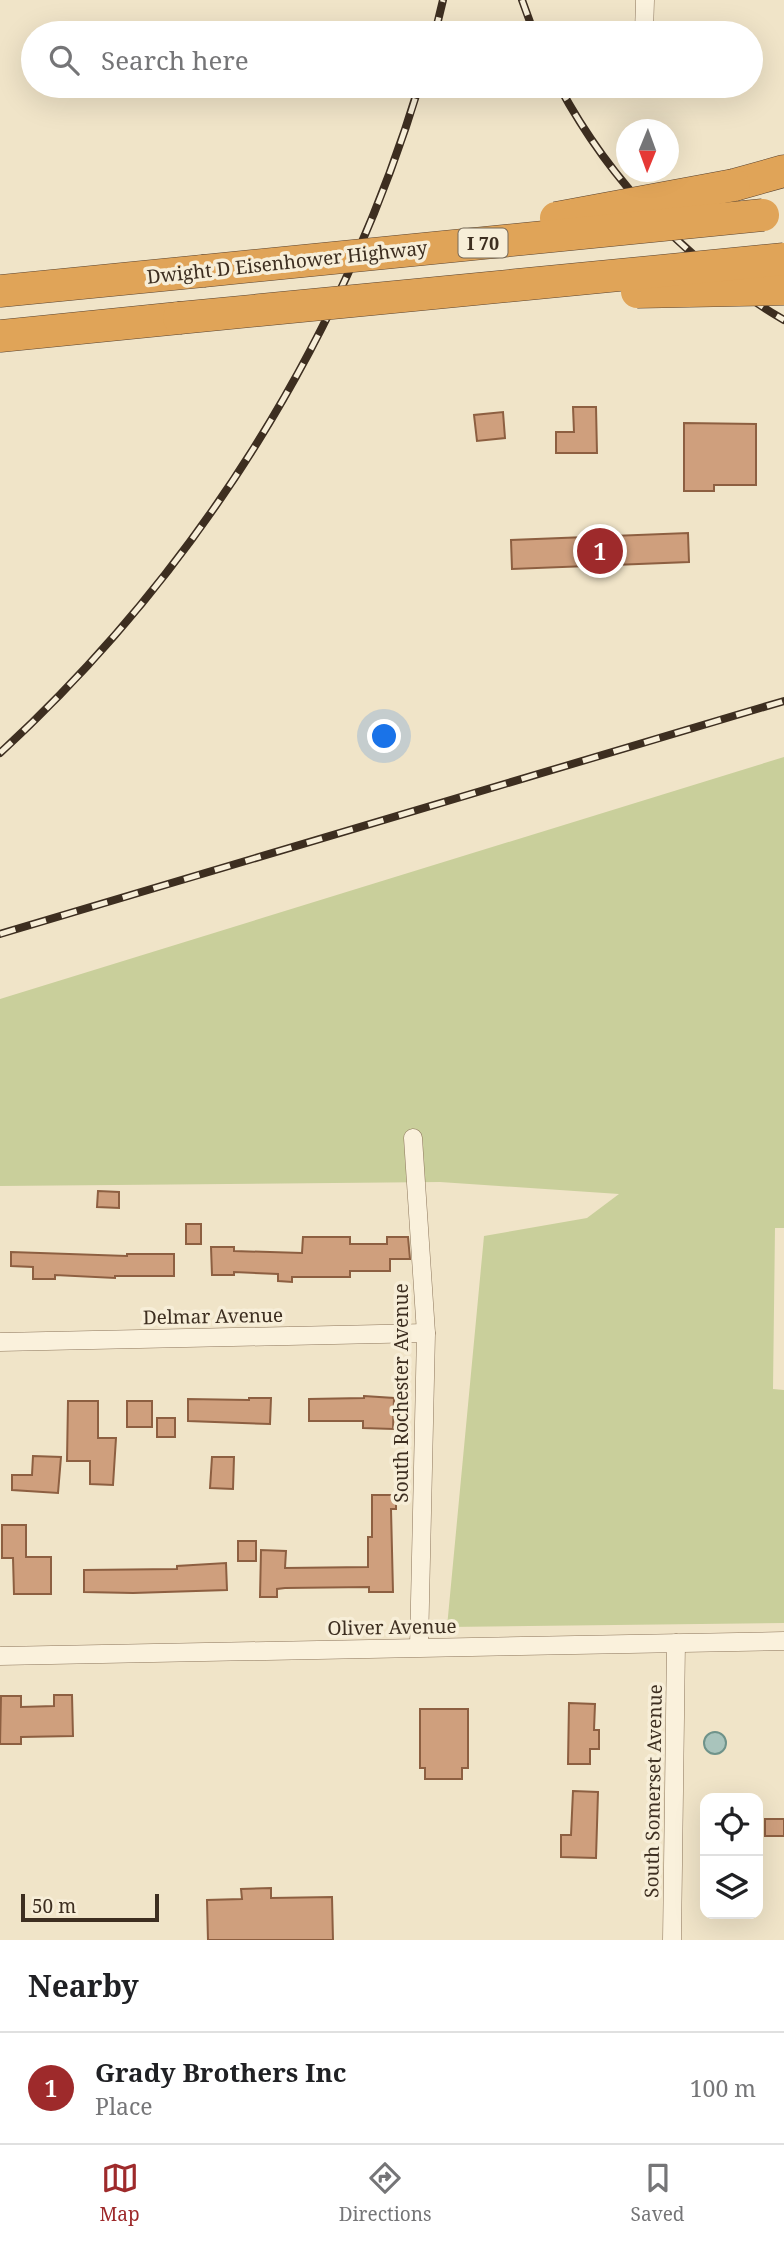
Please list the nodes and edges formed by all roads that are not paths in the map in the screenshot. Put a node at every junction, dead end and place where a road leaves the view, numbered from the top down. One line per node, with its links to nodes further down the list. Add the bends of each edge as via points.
1 (645, 0): 2 (street)
2 (644, 21)
3 (784, 171): 5 (highway, bridge, via 734,185)
4 (774, 214): 5 (highway, Dwight D Eisenhower Highway / I 70, bridge)
5 (381, 253): 8 (highway, Dwight D Eisenhower Highway / I 70, bridge)
6 (784, 259): 9 (highway, I 70, bridge)
7 (784, 289): 9 (highway, bridge)
8 (0, 291)
9 (402, 297): 10 (highway, I 70, bridge)
10 (0, 336)
11 (414, 1138): 12 (street, South Rochester Avenue)
12 (426, 1332): 13 (street, Delmar Avenue); 16 (street, South Rochester Avenue)
13 (0, 1342)
14 (784, 1641): 15 (street, Oliver Avenue)
15 (676, 1643): 16 (street, Oliver Avenue); 18 (street, South Somerset Avenue)
16 (419, 1647): 17 (street, Oliver Avenue)
17 (0, 1656)
18 (672, 1940)

